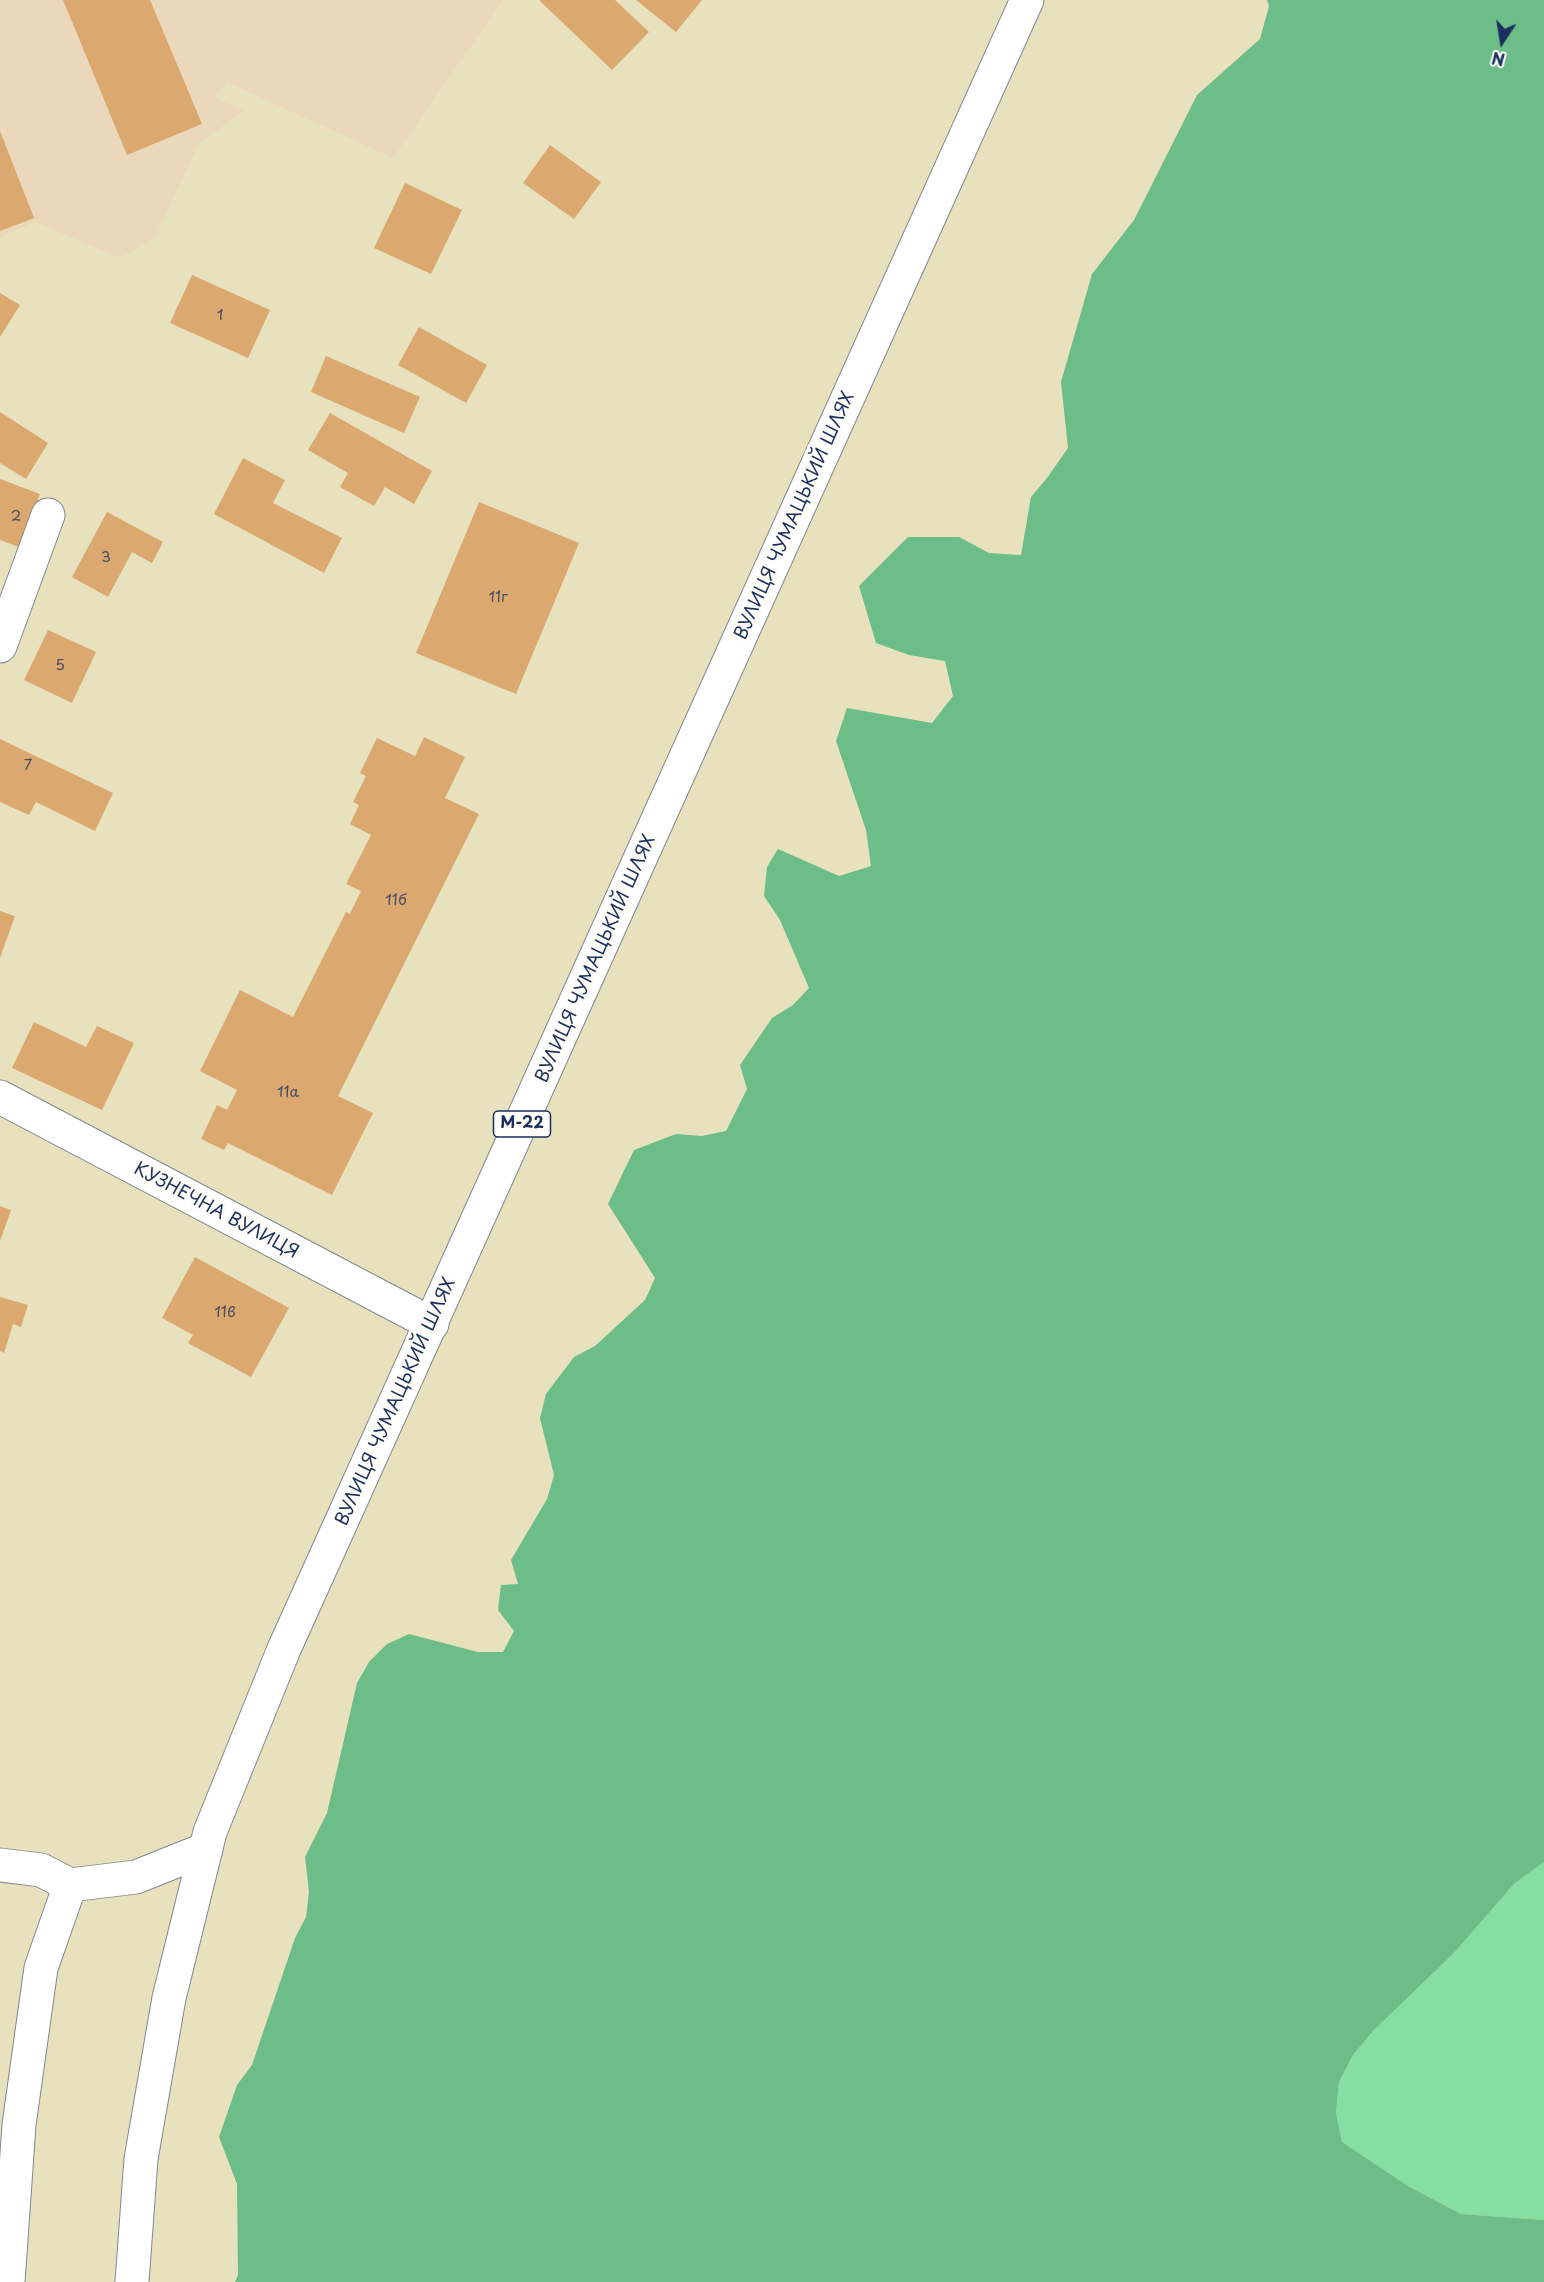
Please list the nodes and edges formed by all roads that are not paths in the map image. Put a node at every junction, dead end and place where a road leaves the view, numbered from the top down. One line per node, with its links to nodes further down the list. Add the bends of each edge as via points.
1 (1027, 0): 5 (main road, ВУЛИЦЯ ЧУМАЦЬКИЙ ШЛЯХ / М-22)
2 (48, 515): 3 (main road)
3 (0, 646)
4 (0, 1097): 5 (main road, КУЗНЕЧНА ВУЛИЦЯ)
5 (432, 1324): 6 (main road, ВУЛИЦЯ ЧУМАЦЬКИЙ ШЛЯХ / М-22, via 284,1649)
6 (206, 1849): 8 (main road, via 136,1877); 10 (main road, ВУЛИЦЯ ЧУМАЦЬКИЙ ШЛЯХ / М-22, via 169,1998 141,2159)
7 (0, 1865): 8 (main road, via 41,1870)
8 (70, 1885): 9 (main road, via 41,1968 19,2124)
9 (8, 2282)
10 (132, 2282)

